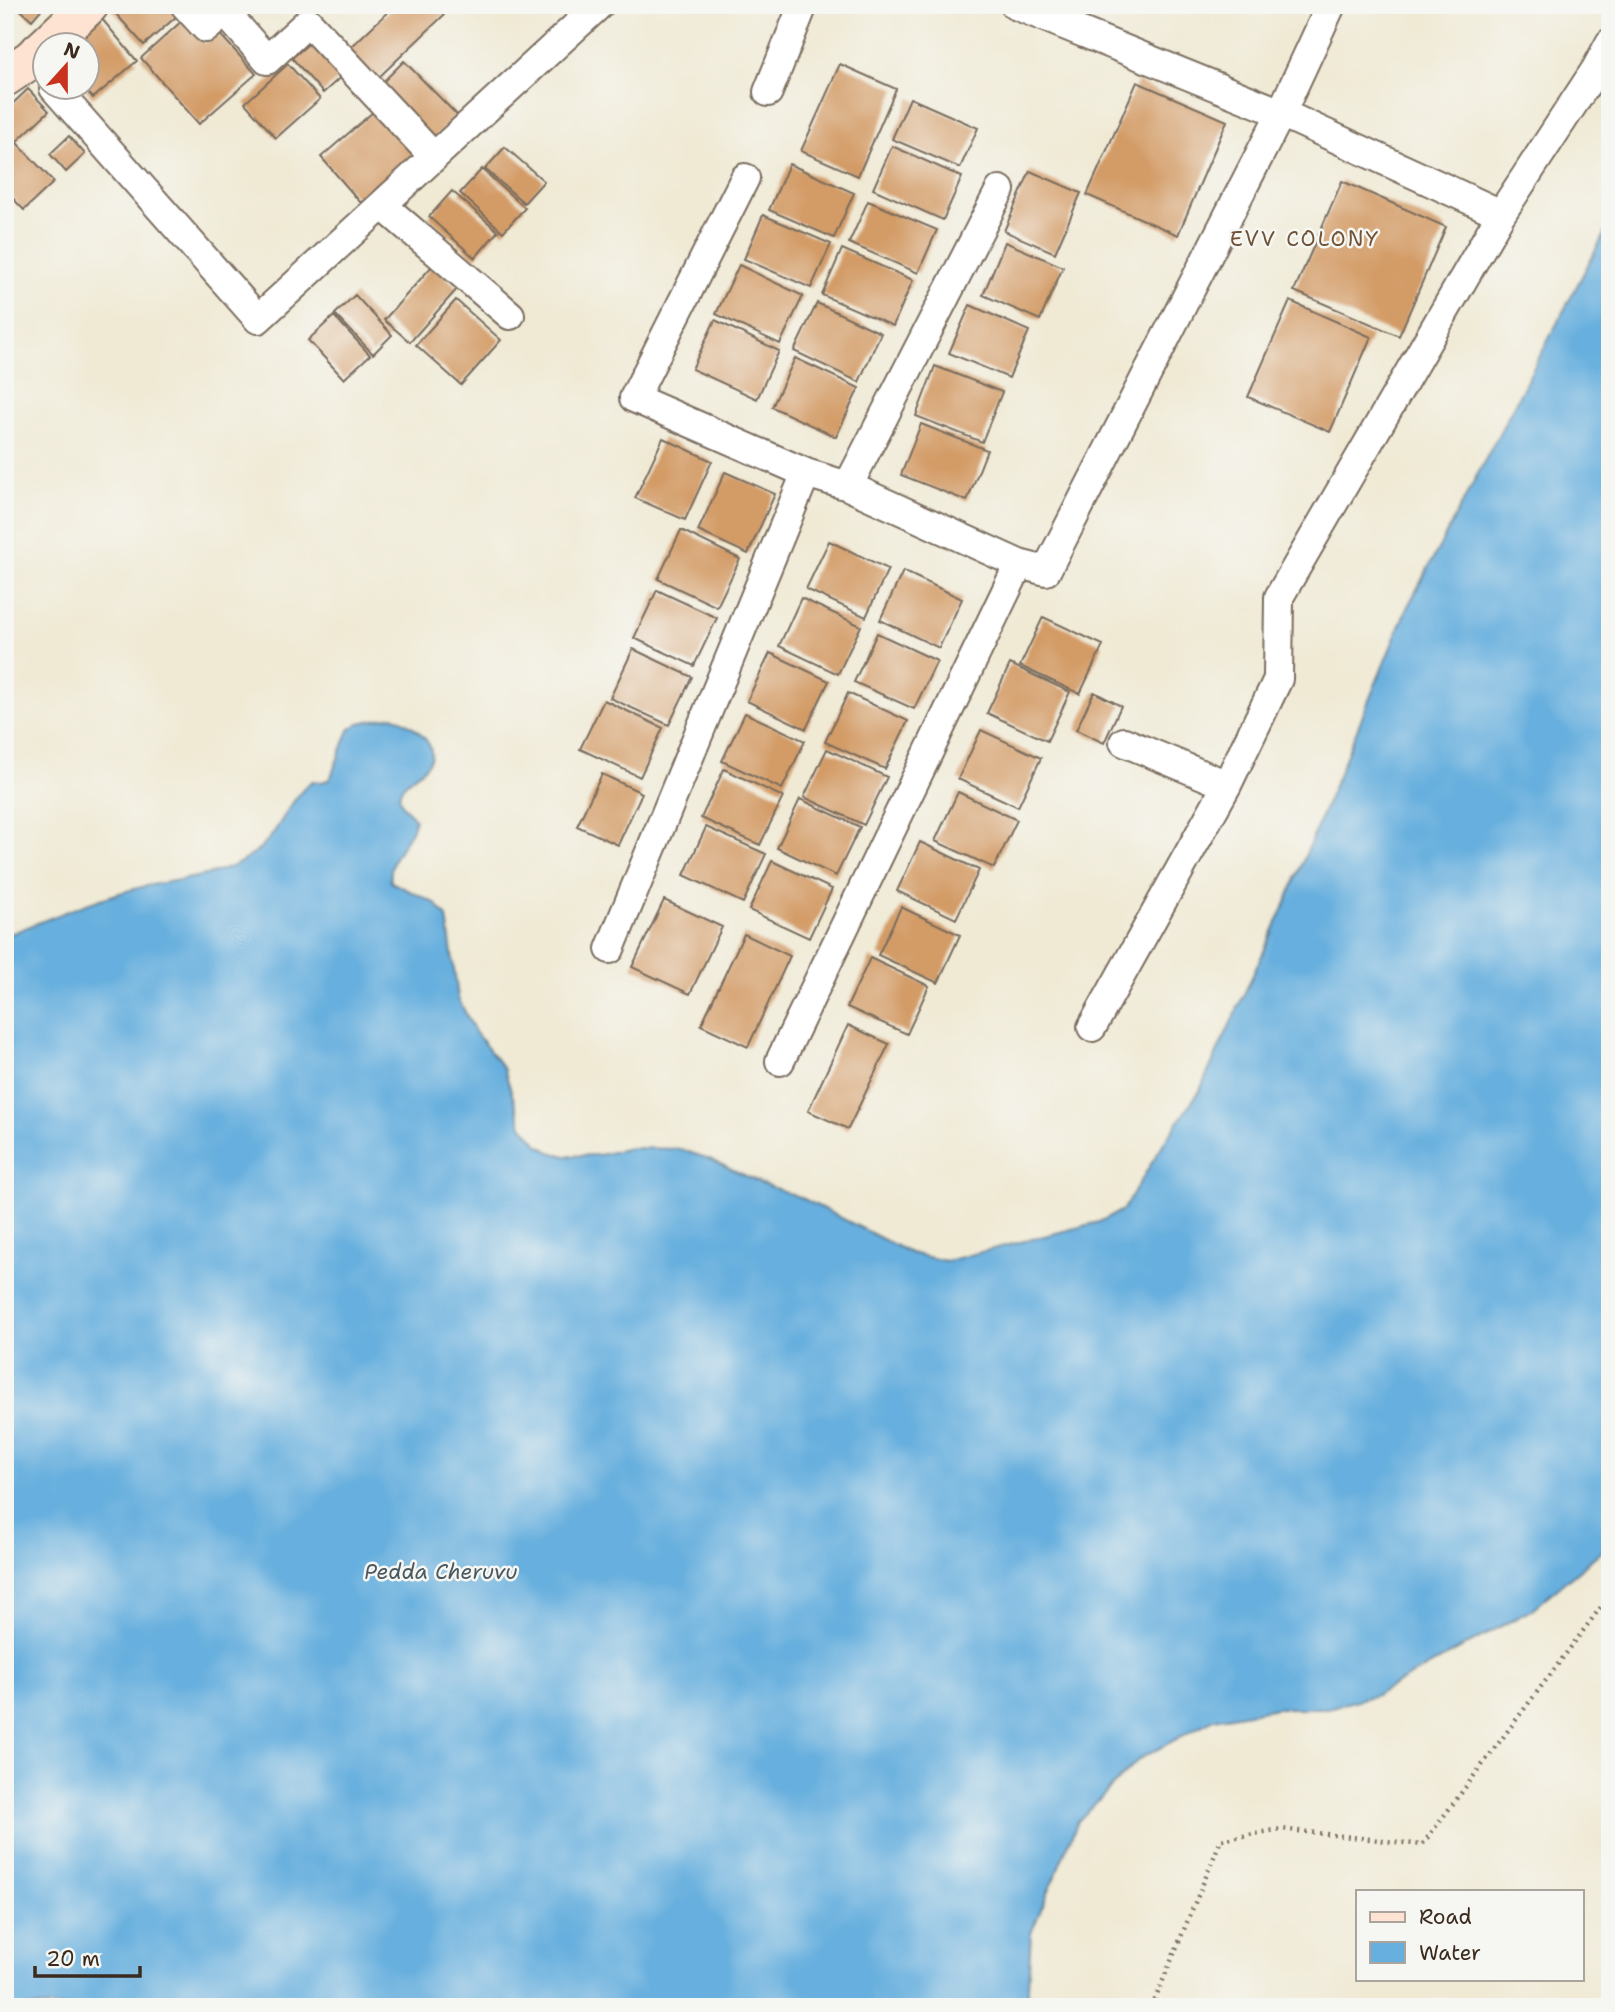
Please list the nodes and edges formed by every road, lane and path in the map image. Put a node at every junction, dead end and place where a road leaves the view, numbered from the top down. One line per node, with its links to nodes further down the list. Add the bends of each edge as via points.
1 (89, 5): 7 (street)
2 (185, 5): 13 (street, via 206,28 225,12 267,60 308,22)
3 (599, 5): 13 (street)
4 (803, 5): 10 (street)
5 (1015, 5): 12 (street)
6 (1331, 5): 12 (street)
7 (66, 32)
8 (1610, 43): 9 (street)
9 (1603, 73): 17 (street)
10 (768, 92)
11 (69, 102): 16 (street, via 258,319)
12 (1281, 113): 17 (street); 21 (street, via 1045,571)
13 (434, 157): 16 (street)
14 (745, 178): 19 (street, via 634,398)
15 (1000, 190): 20 (street)
16 (382, 205): 18 (street)
17 (1501, 214): 23 (street, via 1279,597 1278,679)
18 (510, 315)
19 (806, 473): 20 (street); 24 (street)
20 (848, 486): 21 (street)
21 (1019, 564): 26 (street)
22 (1124, 742): 23 (street)
23 (1227, 785): 25 (street)
24 (610, 949)
25 (1092, 1027)
26 (780, 1060)
27 (1610, 1595): 28 (path, via 1422,1844 1281,1829 1221,1840)
28 (1152, 2007)

